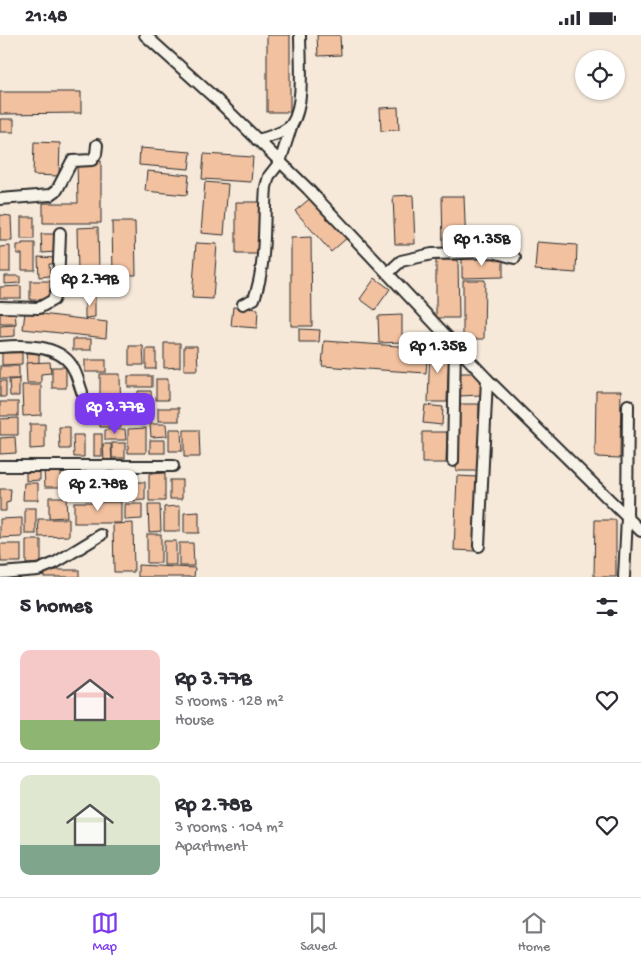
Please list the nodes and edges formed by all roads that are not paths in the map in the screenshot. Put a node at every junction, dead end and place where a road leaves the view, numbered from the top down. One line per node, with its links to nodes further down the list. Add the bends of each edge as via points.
1 (145, 35): 4 (street)
2 (300, 35): 3 (street, via 301,90)
3 (292, 124): 4 (street); 6 (street)
4 (257, 140): 6 (street)
5 (96, 145): 7 (street, via 92,160 72,161 54,193)
6 (280, 162): 10 (street); 11 (street, via 269,176 266,187 262,274 254,299)
7 (0, 199)
8 (60, 233): 12 (street, via 58,288 53,300 39,308)
9 (515, 258): 10 (street, via 494,252 432,254 401,261)
10 (388, 273): 13 (street)
11 (243, 304)
12 (0, 307)
13 (455, 344): 15 (street); 18 (street)
14 (0, 347): 16 (street, via 21,346 54,351 72,366)
15 (487, 379): 21 (street); 24 (street)
16 (82, 392)
17 (628, 405): 21 (street)
18 (453, 461)
19 (0, 466): 20 (street)
20 (173, 466)
21 (627, 518): 22 (street); 26 (street)
22 (641, 531)
23 (101, 535): 25 (street, via 38,570)
24 (479, 546)
25 (0, 573)
26 (624, 577)

